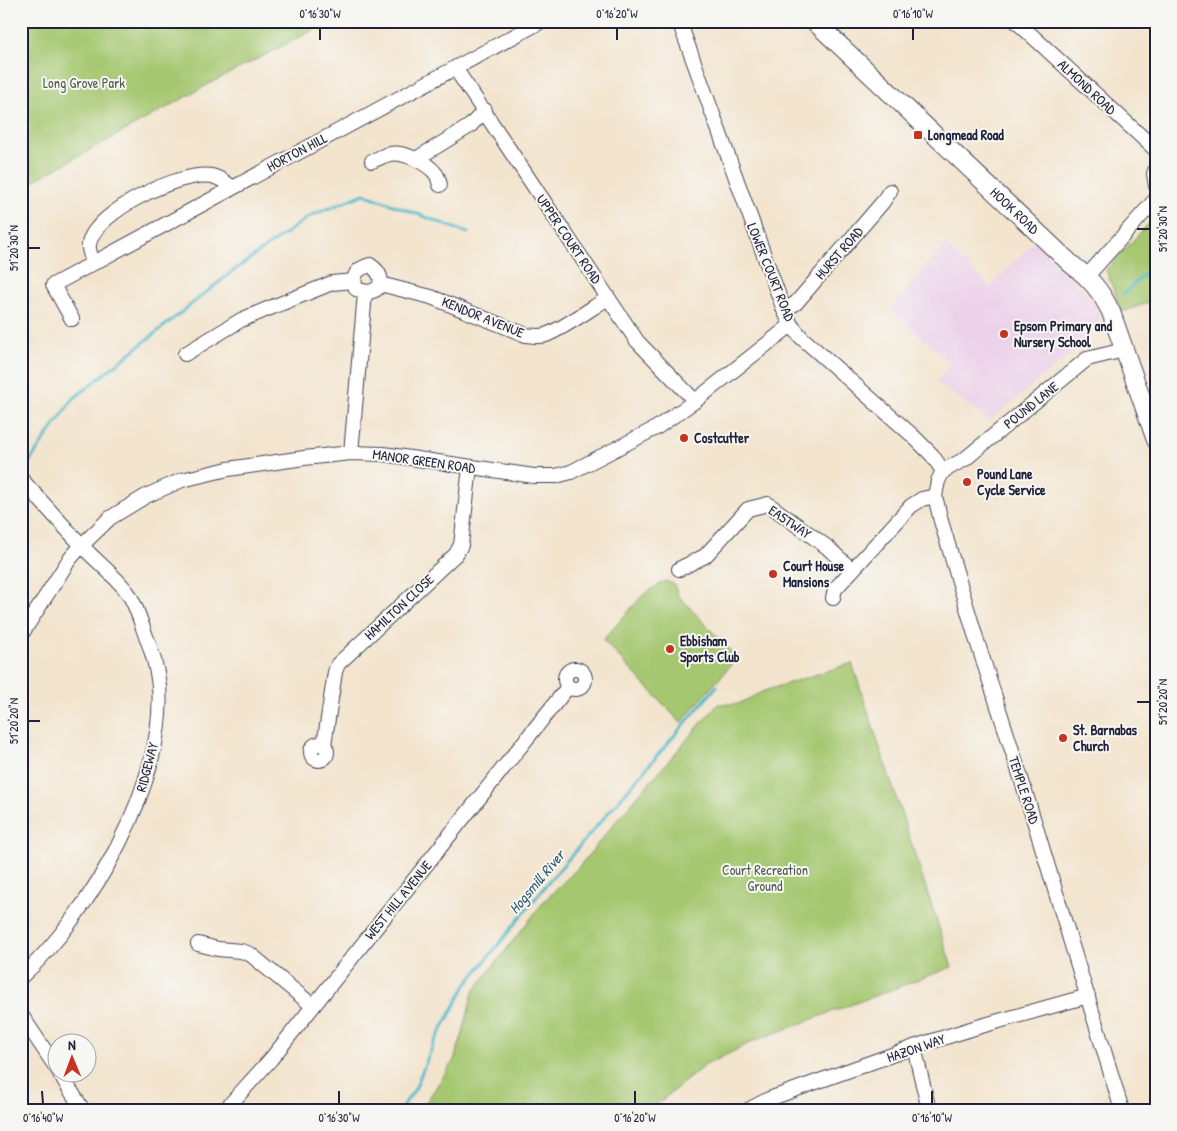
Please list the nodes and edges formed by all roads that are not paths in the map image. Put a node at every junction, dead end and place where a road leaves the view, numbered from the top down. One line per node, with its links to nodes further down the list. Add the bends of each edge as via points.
1 (542, 21): 5 (street, HORTON HILL)
2 (680, 21): 22 (street, LOWER COURT ROAD)
3 (814, 21): 17 (main road, HOOK ROAD)
4 (1019, 22): 7 (street, ALMOND ROAD)
5 (455, 68): 6 (street, UPPER COURT ROAD); 13 (street, HORTON HILL)
6 (485, 110): 8 (street, via 470,126); 21 (street, UPPER COURT ROAD)
7 (1156, 150)
8 (416, 159): 9 (street, via 396,153); 11 (street, via 434,171)
9 (372, 162)
10 (1156, 168): 12 (street)
11 (440, 185)
12 (1156, 186)
13 (232, 187): 16 (street, HORTON HILL); 16 (street, via 212,176 198,175 155,188 105,220 94,231 89,243)
14 (890, 191): 22 (street, HURST ROAD, via 796,303)
15 (1156, 199): 17 (street)
16 (93, 262): 23 (street, HORTON HILL, via 53,285)
17 (1087, 276): 25 (main road, HOOK ROAD, via 1105,300)
18 (354, 281): 19 (street, via 355,274 370,265 377,269); 20 (street, via 356,289); 26 (street, via 332,283 241,320)
19 (380, 284): 20 (street, via 372,292); 21 (street, KENDOR AVENUE, via 431,297 535,337 555,330)
20 (365, 293): 29 (street)
21 (608, 298): 27 (street, UPPER COURT ROAD, via 637,341)
22 (784, 310): 24 (street, LOWER COURT ROAD)
23 (72, 319)
24 (791, 325): 27 (street, MANOR GREEN ROAD); 31 (street, LOWER COURT ROAD, via 913,436)
25 (1124, 350): 28 (main road, HOOK ROAD); 31 (street, POUND LANE, via 1087,359 965,459)
26 (185, 354)
27 (695, 402): 30 (street, MANOR GREEN ROAD, via 656,428 571,472 534,476)
28 (1156, 440)
29 (352, 453): 30 (street, MANOR GREEN ROAD, via 383,454); 34 (street, MANOR GREEN ROAD, via 228,469 182,480 146,496 110,518)
30 (470, 467): 40 (street, HAMILTON CLOSE, via 461,545 456,554 338,664)
31 (943, 471): 33 (street)
32 (21, 479): 34 (street, RIDGEWAY)
33 (935, 496): 36 (street, via 911,506); 43 (street, TEMPLE ROAD)
34 (82, 545): 38 (street, MANOR GREEN ROAD); 42 (street, RIDGEWAY, via 128,593 141,620 159,685 158,721 140,794 89,898 38,962)
35 (679, 569): 36 (street, EASTWAY, via 705,556 748,509 768,504 827,547)
36 (852, 570): 37 (street, via 835,589)
37 (834, 598)
38 (21, 635)
39 (568, 687): 44 (street, WEST HILL AVENUE)
40 (324, 745)
41 (198, 944): 44 (street, via 250,954)
42 (21, 977)
43 (1088, 996): 46 (street, HAZON WAY); 53 (street, TEMPLE ROAD)
44 (313, 1006): 50 (street, WEST HILL AVENUE)
45 (21, 1015): 47 (street)
46 (914, 1047): 51 (street, HAZON WAY, via 769,1099); 52 (street)
47 (48, 1055)
48 (66, 1084): 49 (street)
49 (83, 1110)
50 (225, 1110)
51 (748, 1110)
52 (929, 1110)
53 (1122, 1110)

